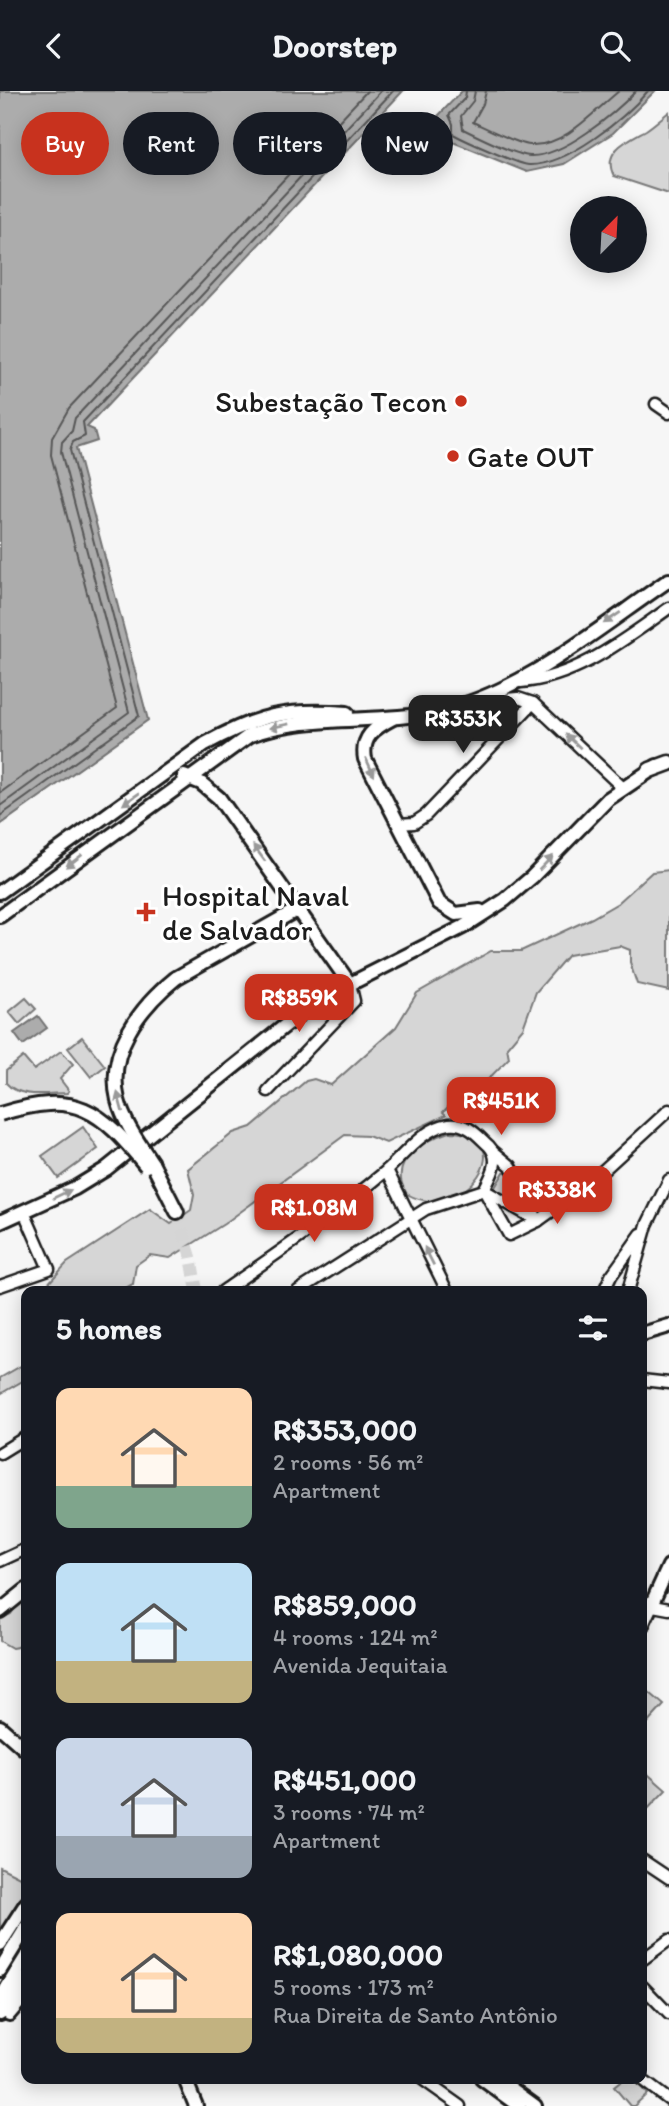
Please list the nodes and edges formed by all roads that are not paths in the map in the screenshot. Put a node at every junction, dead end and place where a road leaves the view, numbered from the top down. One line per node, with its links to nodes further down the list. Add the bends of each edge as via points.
1 (656, 404): 2 (street)
2 (669, 413)
3 (669, 580): 5 (main road, one-way to 5)
4 (669, 608): 5 (street, via 598,656 540,679)
5 (513, 682): 6 (main road)
6 (474, 701): 7 (street, via 517,698); 8 (main road, via 439,712)
7 (533, 703): 13 (street, one-way to 7); 14 (street, via 426,815 414,823)
8 (396, 717): 11 (main road, via 309,710 260,717 205,744); 12 (main road, one-way to 12, via 271,727 231,746); 14 (main road, one-way to 14, via 372,731 364,751)
9 (669, 763): 10 (highway)
10 (650, 770): 13 (main road)
11 (164, 776): 12 (main road); 15 (main road, one-way to 15)
12 (188, 777): 17 (main road, one-way to 12, via 219,798); 18 (main road, one-way to 18)
13 (623, 788): 16 (main road, one-way to 13)
14 (399, 824): 16 (main road, via 443,908 462,915)
15 (0, 892)
16 (495, 907): 19 (main road)
17 (299, 909): 19 (main road); 24 (main road, one-way to 17, bridge, via 118,1099 117,1066 135,1021 176,978)
18 (0, 916)
19 (350, 984): 20 (street, via 354,1001 349,1009); 28 (main road, one-way to 19, via 106,1169 278,1031)
20 (268, 1091)
21 (669, 1110): 31 (street)
22 (0, 1114): 24 (main road, bridge, via 48,1105 81,1108 104,1119)
23 (493, 1151): 25 (street, via 472,1129 447,1124 412,1144); 27 (street, via 495,1166); 31 (street, via 512,1166)
24 (149, 1164): 29 (main road)
25 (387, 1170): 30 (street); 35 (street)
26 (669, 1180): 33 (street)
27 (484, 1189): 30 (street, via 426,1209); 31 (street); 31 (street, via 509,1235)
28 (24, 1212): 32 (main road); 34 (street, via 49,1269)
29 (177, 1212)
30 (411, 1220): 36 (street); 37 (street, one-way to 30)
31 (538, 1221)
32 (0, 1222)
33 (647, 1225): 38 (street); 39 (street)
34 (0, 1286)
35 (230, 1286)
36 (306, 1286)
37 (444, 1286)
38 (606, 1286)
39 (629, 1286)
40 (669, 1327): 41 (main road)
41 (647, 1333)
42 (647, 1381): 43 (street)
43 (669, 1383)
44 (21, 1440): 45 (street)
45 (0, 1453)
46 (21, 1551): 47 (street)
47 (0, 1560)
48 (669, 1566): 50 (main road)
49 (21, 1594): 53 (main road)
50 (647, 1603)
51 (647, 1605): 52 (street)
52 (669, 1609)
53 (0, 1611)
54 (0, 1727): 55 (main road)
55 (21, 1746)
56 (647, 1863): 57 (street)
57 (669, 1878)
58 (21, 1912): 61 (main road)
59 (21, 1936): 64 (main road)
60 (669, 1940): 62 (street)
61 (0, 1944)
62 (647, 1956)
63 (21, 1965): 67 (main road)
64 (0, 1970)
65 (21, 1984): 69 (main road)
66 (647, 1991): 70 (street)
67 (0, 1999)
68 (21, 1999): 71 (main road)
69 (0, 2014)
70 (669, 2014)
71 (0, 2020)
72 (187, 2084): 78 (main road)
73 (429, 2084): 79 (street)
74 (489, 2084): 80 (main road)
75 (505, 2084): 81 (main road)
76 (647, 2084): 77 (street)
77 (669, 2100)
78 (196, 2106)
79 (460, 2106)
80 (519, 2106)
81 (535, 2106)

